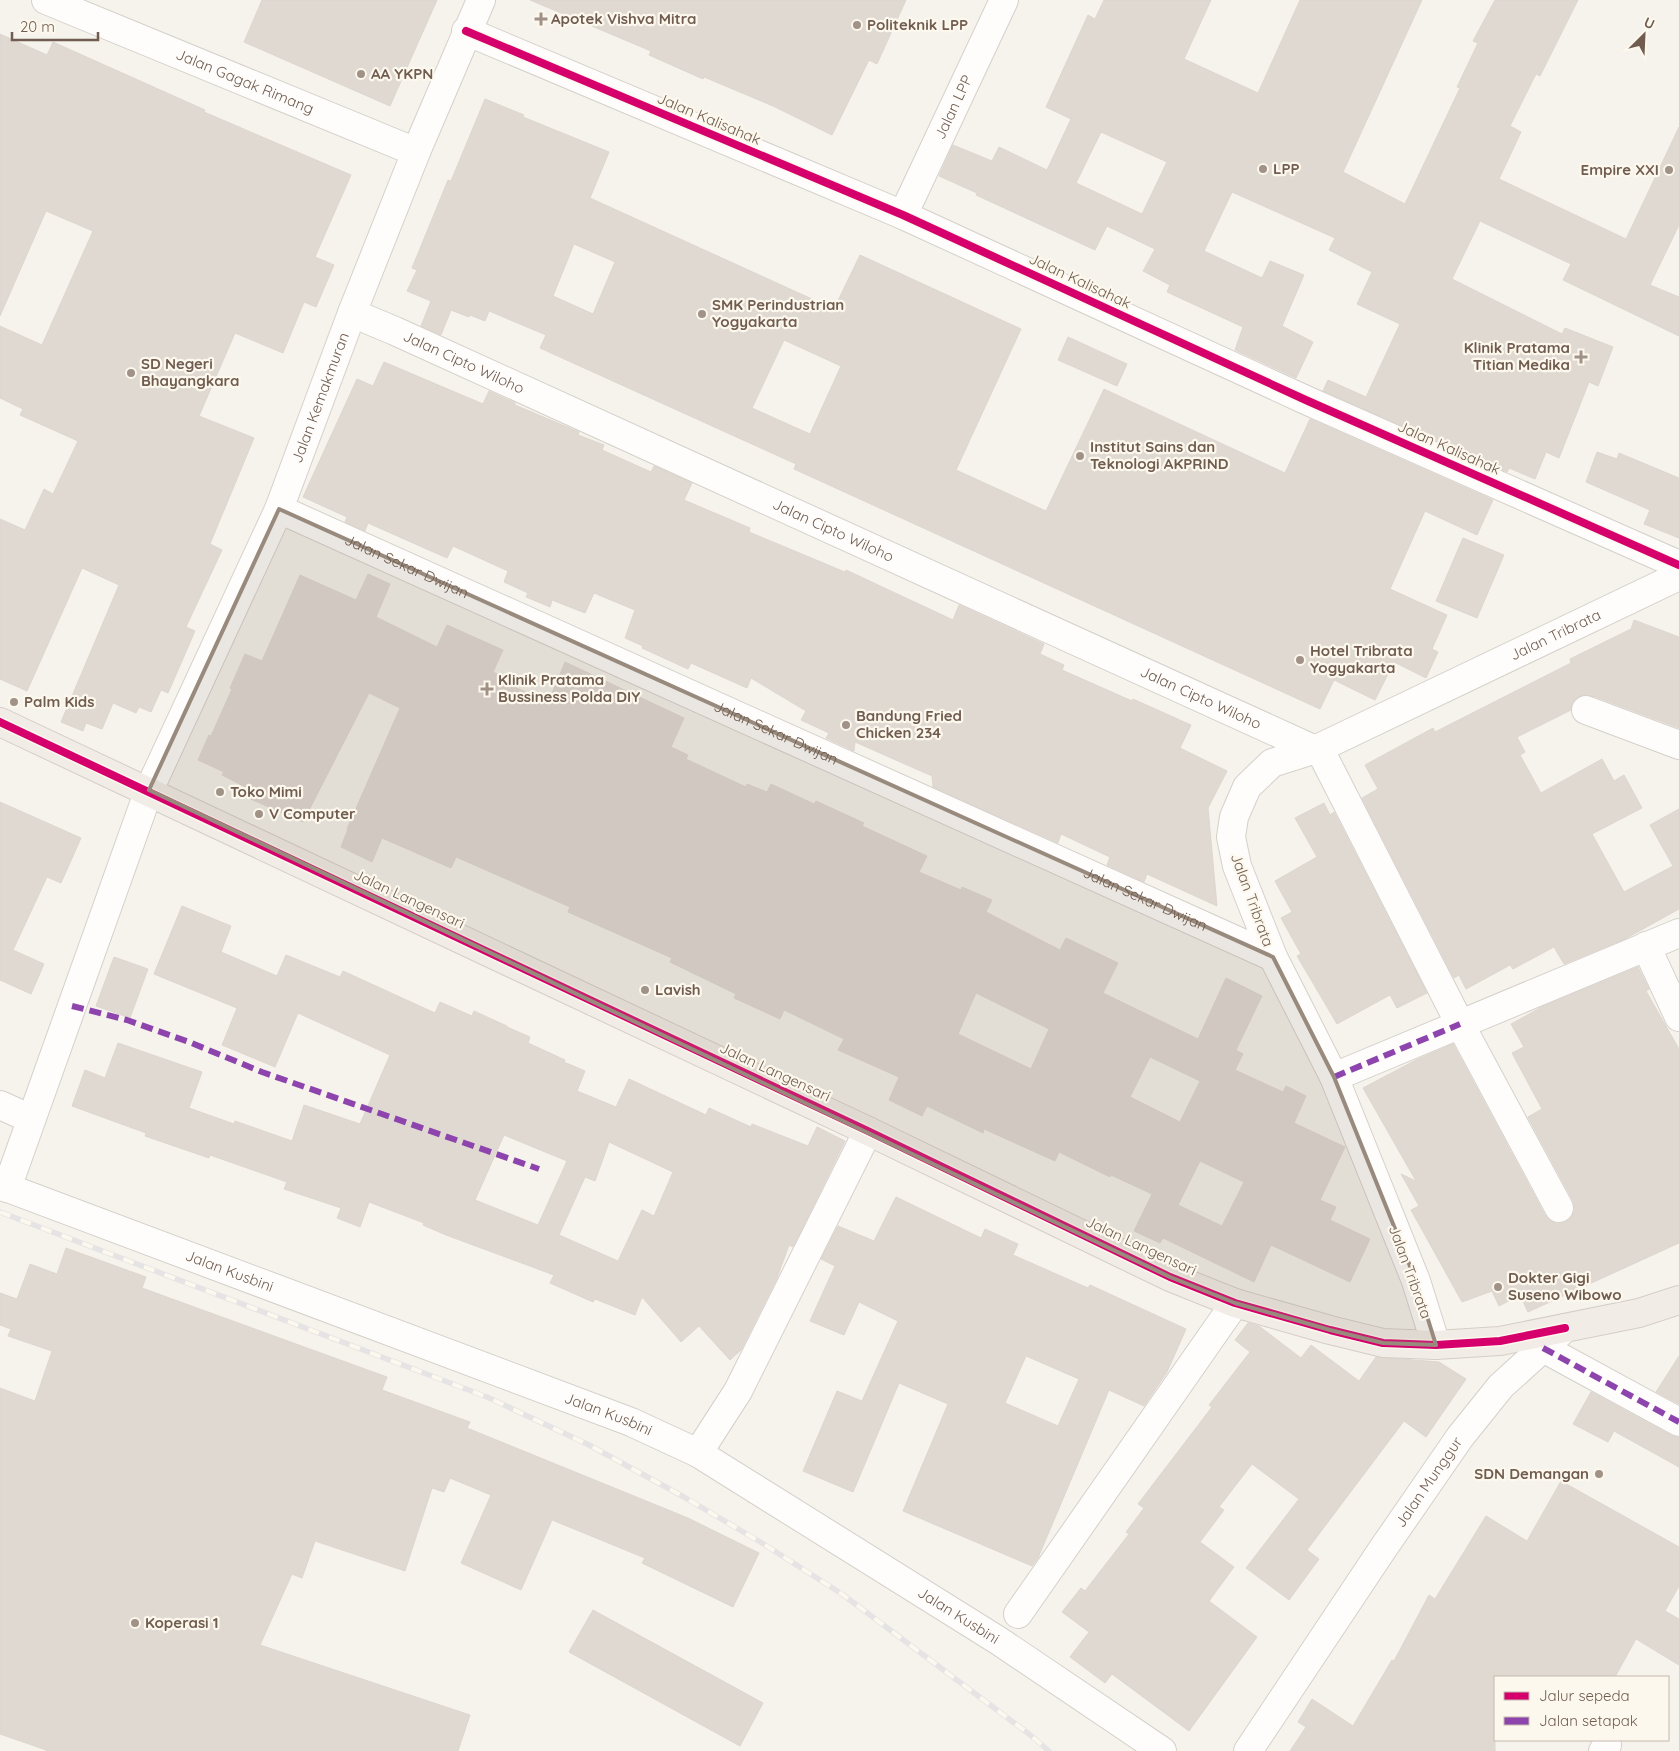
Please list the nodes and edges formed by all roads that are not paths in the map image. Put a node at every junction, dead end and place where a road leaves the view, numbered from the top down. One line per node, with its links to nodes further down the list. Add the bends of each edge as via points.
1 (46, 0): 5 (street, Jalan Gagak Rimang)
2 (481, 0): 4 (street, Jalan Kemakmuran)
3 (1004, 0): 6 (street, Jalan LPP)
4 (466, 31): 5 (street, Jalan Kemakmuran); 6 (street, Jalan Kalisahak)
5 (416, 152): 7 (street, Jalan Kemakmuran)
6 (903, 215): 9 (street, Jalan Kalisahak, via 1308,401)
7 (352, 313): 8 (street, Jalan Kemakmuran); 14 (street, Jalan Cipto Wiloho)
8 (279, 509): 15 (street, Jalan Kemakmuran); 18 (street, Jalan Sekar Dwijan)
9 (1679, 565)
10 (1679, 576): 14 (street, Jalan Tribrata)
11 (1586, 710): 13 (street)
12 (0, 722): 15 (main road, Jalan Langensari)
13 (1679, 745)
14 (1316, 749): 18 (street, Jalan Tribrata, via 1272,763 1247,787 1234,817 1231,837 1237,866); 20 (street)
15 (149, 790): 23 (street, Jalan Kemakmuran); 24 (main road, Jalan Langensari)
16 (1679, 933): 17 (street)
17 (1646, 946): 19 (street); 20 (street)
18 (1273, 957): 21 (street, Jalan Tribrata)
19 (1679, 1017)
20 (1460, 1024): 21 (street); 26 (street)
21 (1334, 1076): 30 (street, Jalan Tribrata, via 1416,1281)
22 (0, 1105): 23 (street)
23 (32, 1119): 25 (street, Jalan Kemakmuran)
24 (868, 1131): 28 (main road, Jalan Langensari, via 1170,1277); 33 (street, via 738,1391)
25 (4, 1186): 33 (street, Jalan Kusbini, via 631,1422)
26 (1559, 1208)
27 (1679, 1300): 29 (main road)
28 (1235, 1303): 30 (main road, Jalan Langensari, via 1383,1343); 34 (street)
29 (1564, 1328): 30 (main road, Jalan Langensari, via 1500,1341); 31 (street, Jalan Munggur)
30 (1436, 1345)
31 (1543, 1348): 32 (street); 36 (street, Jalan Munggur, via 1502,1386 1460,1437)
32 (1679, 1422)
33 (698, 1453): 35 (street, Jalan Kusbini, via 999,1641)
34 (1018, 1614)
35 (1162, 1751)
36 (1248, 1751)

